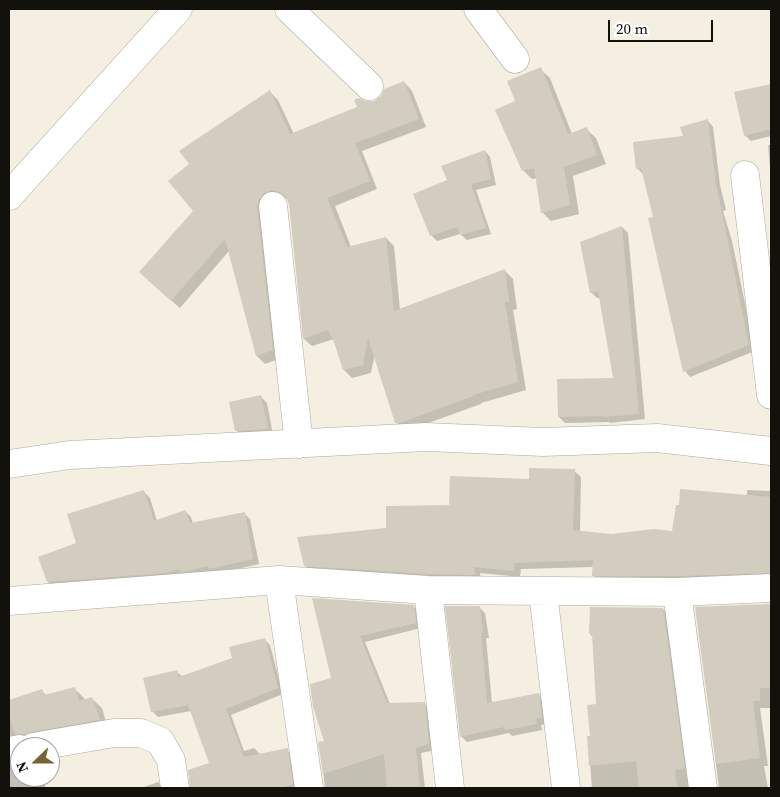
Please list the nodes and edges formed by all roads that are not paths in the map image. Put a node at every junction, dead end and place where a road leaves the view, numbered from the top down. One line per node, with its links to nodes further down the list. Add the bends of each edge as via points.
1 (178, 9): 7 (street)
2 (289, 9): 5 (street)
3 (478, 9): 4 (street)
4 (515, 58)
5 (369, 86)
6 (745, 175): 9 (street)
7 (9, 196)
8 (273, 206): 10 (street)
9 (771, 395)
10 (299, 444): 11 (street, via 426,437 543,442 657,438); 12 (street, via 70,455)
11 (771, 451)
12 (9, 464)
13 (279, 580): 15 (street); 18 (street); 21 (street)
14 (771, 588): 17 (street)
15 (428, 590): 16 (street); 22 (street)
16 (543, 592): 17 (street); 23 (street)
17 (677, 592): 24 (street)
18 (9, 600)
19 (60, 742): 20 (street, via 114,733 141,733 160,741 171,760)
20 (175, 788)
21 (309, 788)
22 (450, 788)
23 (566, 788)
24 (703, 788)

